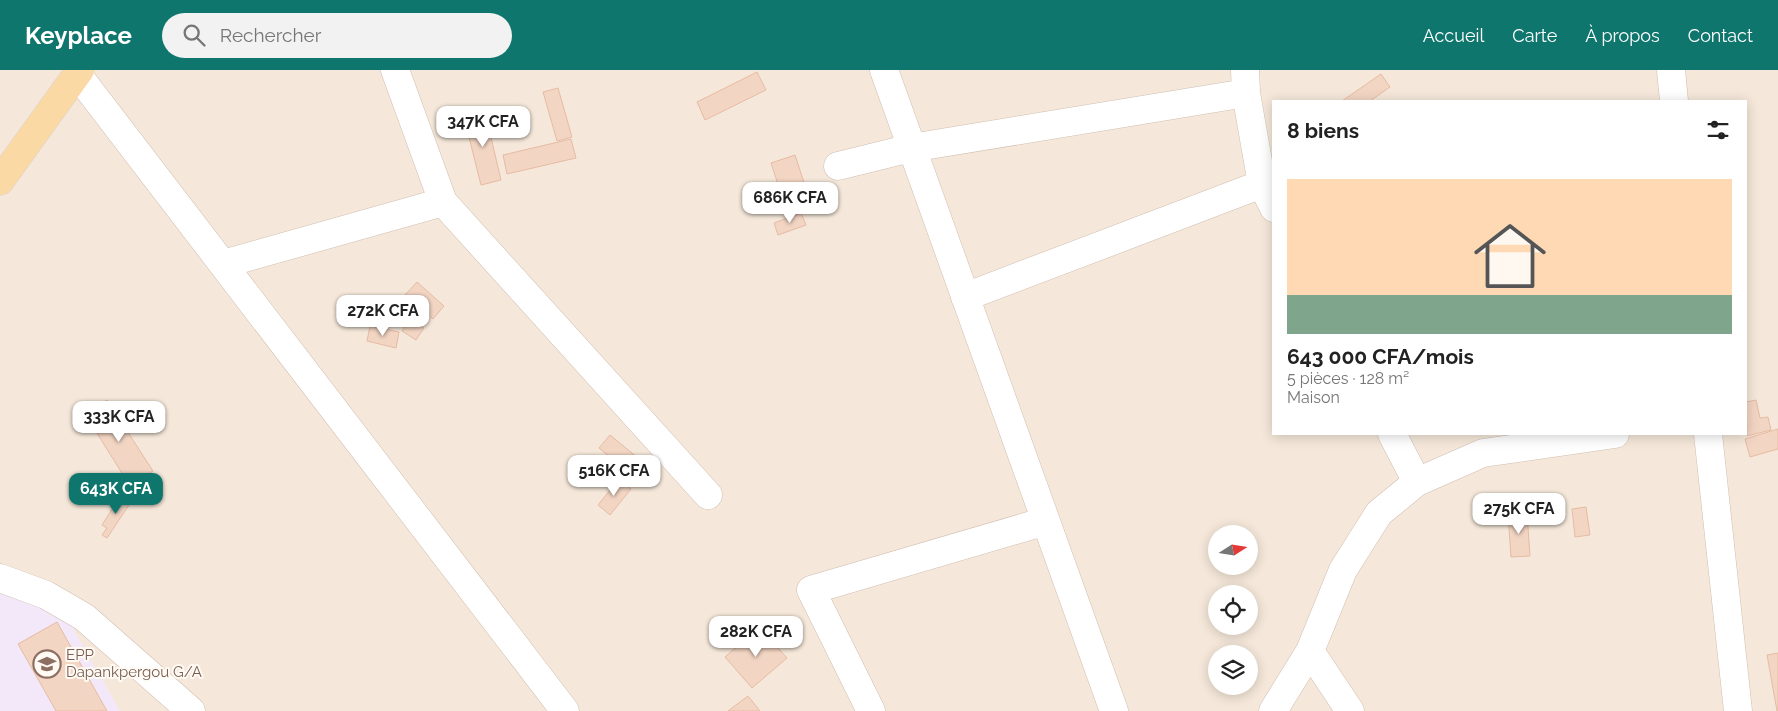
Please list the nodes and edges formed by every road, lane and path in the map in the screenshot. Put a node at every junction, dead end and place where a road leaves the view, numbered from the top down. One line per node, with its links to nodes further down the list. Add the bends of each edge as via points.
1 (395, 70): 11 (street)
2 (884, 70): 7 (street)
3 (1671, 70): 6 (street)
4 (78, 72): 9 (main road); 12 (street)
5 (1245, 82): 7 (street); 10 (street)
6 (1674, 100)
7 (911, 148): 8 (street); 13 (street)
8 (838, 166)
9 (0, 181)
10 (1268, 196): 13 (street)
11 (443, 202): 12 (street); 18 (street)
12 (223, 264): 23 (street)
13 (965, 297): 19 (street)
14 (1392, 435): 17 (street)
15 (1608, 435): 17 (street, via 1483,453)
16 (1708, 435): 28 (street)
17 (1416, 482): 21 (street, via 1379,513 1343,570)
18 (708, 495)
19 (1046, 521): 24 (street, via 812,590); 25 (street)
20 (0, 578): 22 (street, via 46,595 84,617)
21 (1310, 651): 26 (street); 27 (street)
22 (191, 711)
23 (565, 711)
24 (871, 711)
25 (1114, 711)
26 (1273, 711)
27 (1350, 711)
28 (1738, 711)

